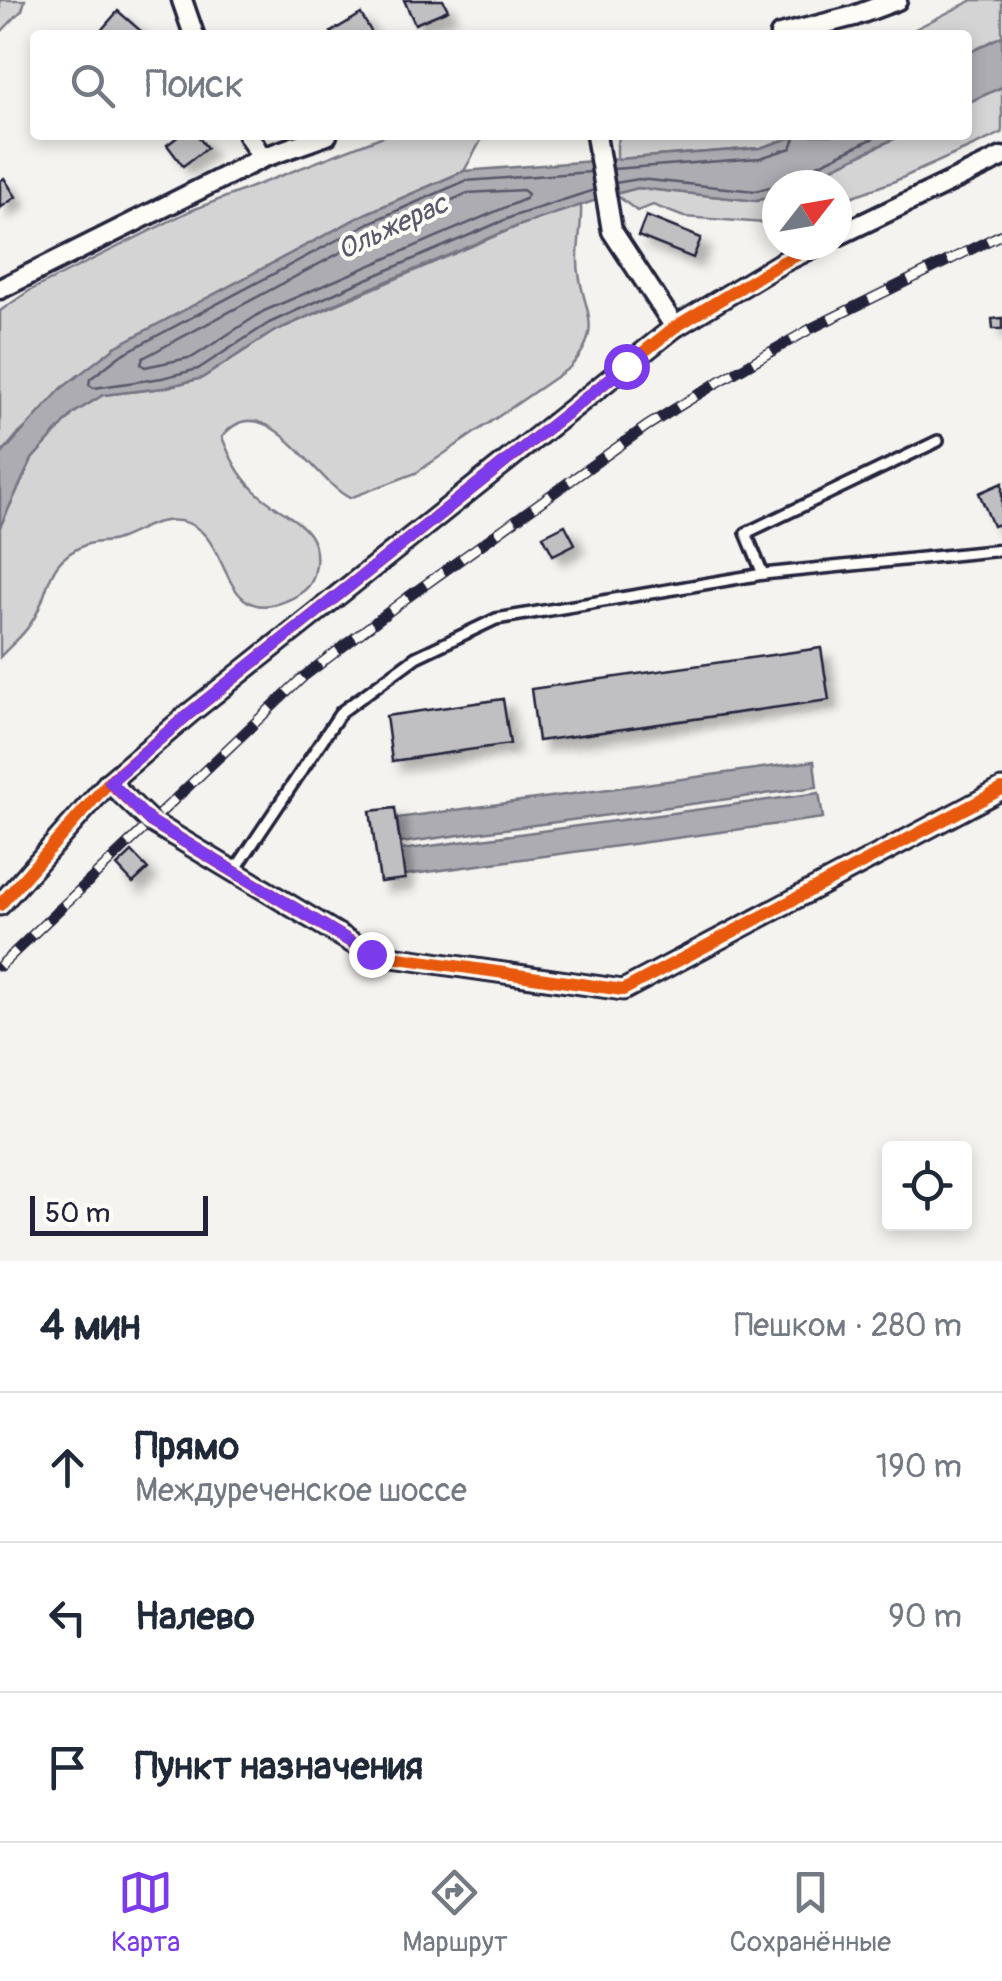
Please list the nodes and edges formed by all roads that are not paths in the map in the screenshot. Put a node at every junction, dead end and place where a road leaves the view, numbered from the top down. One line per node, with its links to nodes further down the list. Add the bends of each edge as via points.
1 (182, 0): 3 (street)
2 (897, 0): 4 (street)
3 (192, 30)
4 (799, 30)
5 (251, 140): 9 (street)
6 (313, 140): 9 (street)
7 (597, 140): 13 (street, via 612,231)
8 (1002, 157): 10 (street)
9 (262, 158): 12 (street)
10 (852, 229)
11 (788, 260): 13 (street)
12 (0, 289)
13 (675, 327): 17 (street)
14 (938, 441): 16 (lane, via 746,533)
15 (1002, 550): 16 (lane)
16 (763, 574): 19 (lane, via 496,619 416,658 341,712)
17 (110, 782): 19 (street, via 150,821); 20 (street)
18 (1002, 789): 19 (street, via 623,990 371,954)
19 (236, 870)
20 (0, 904)

